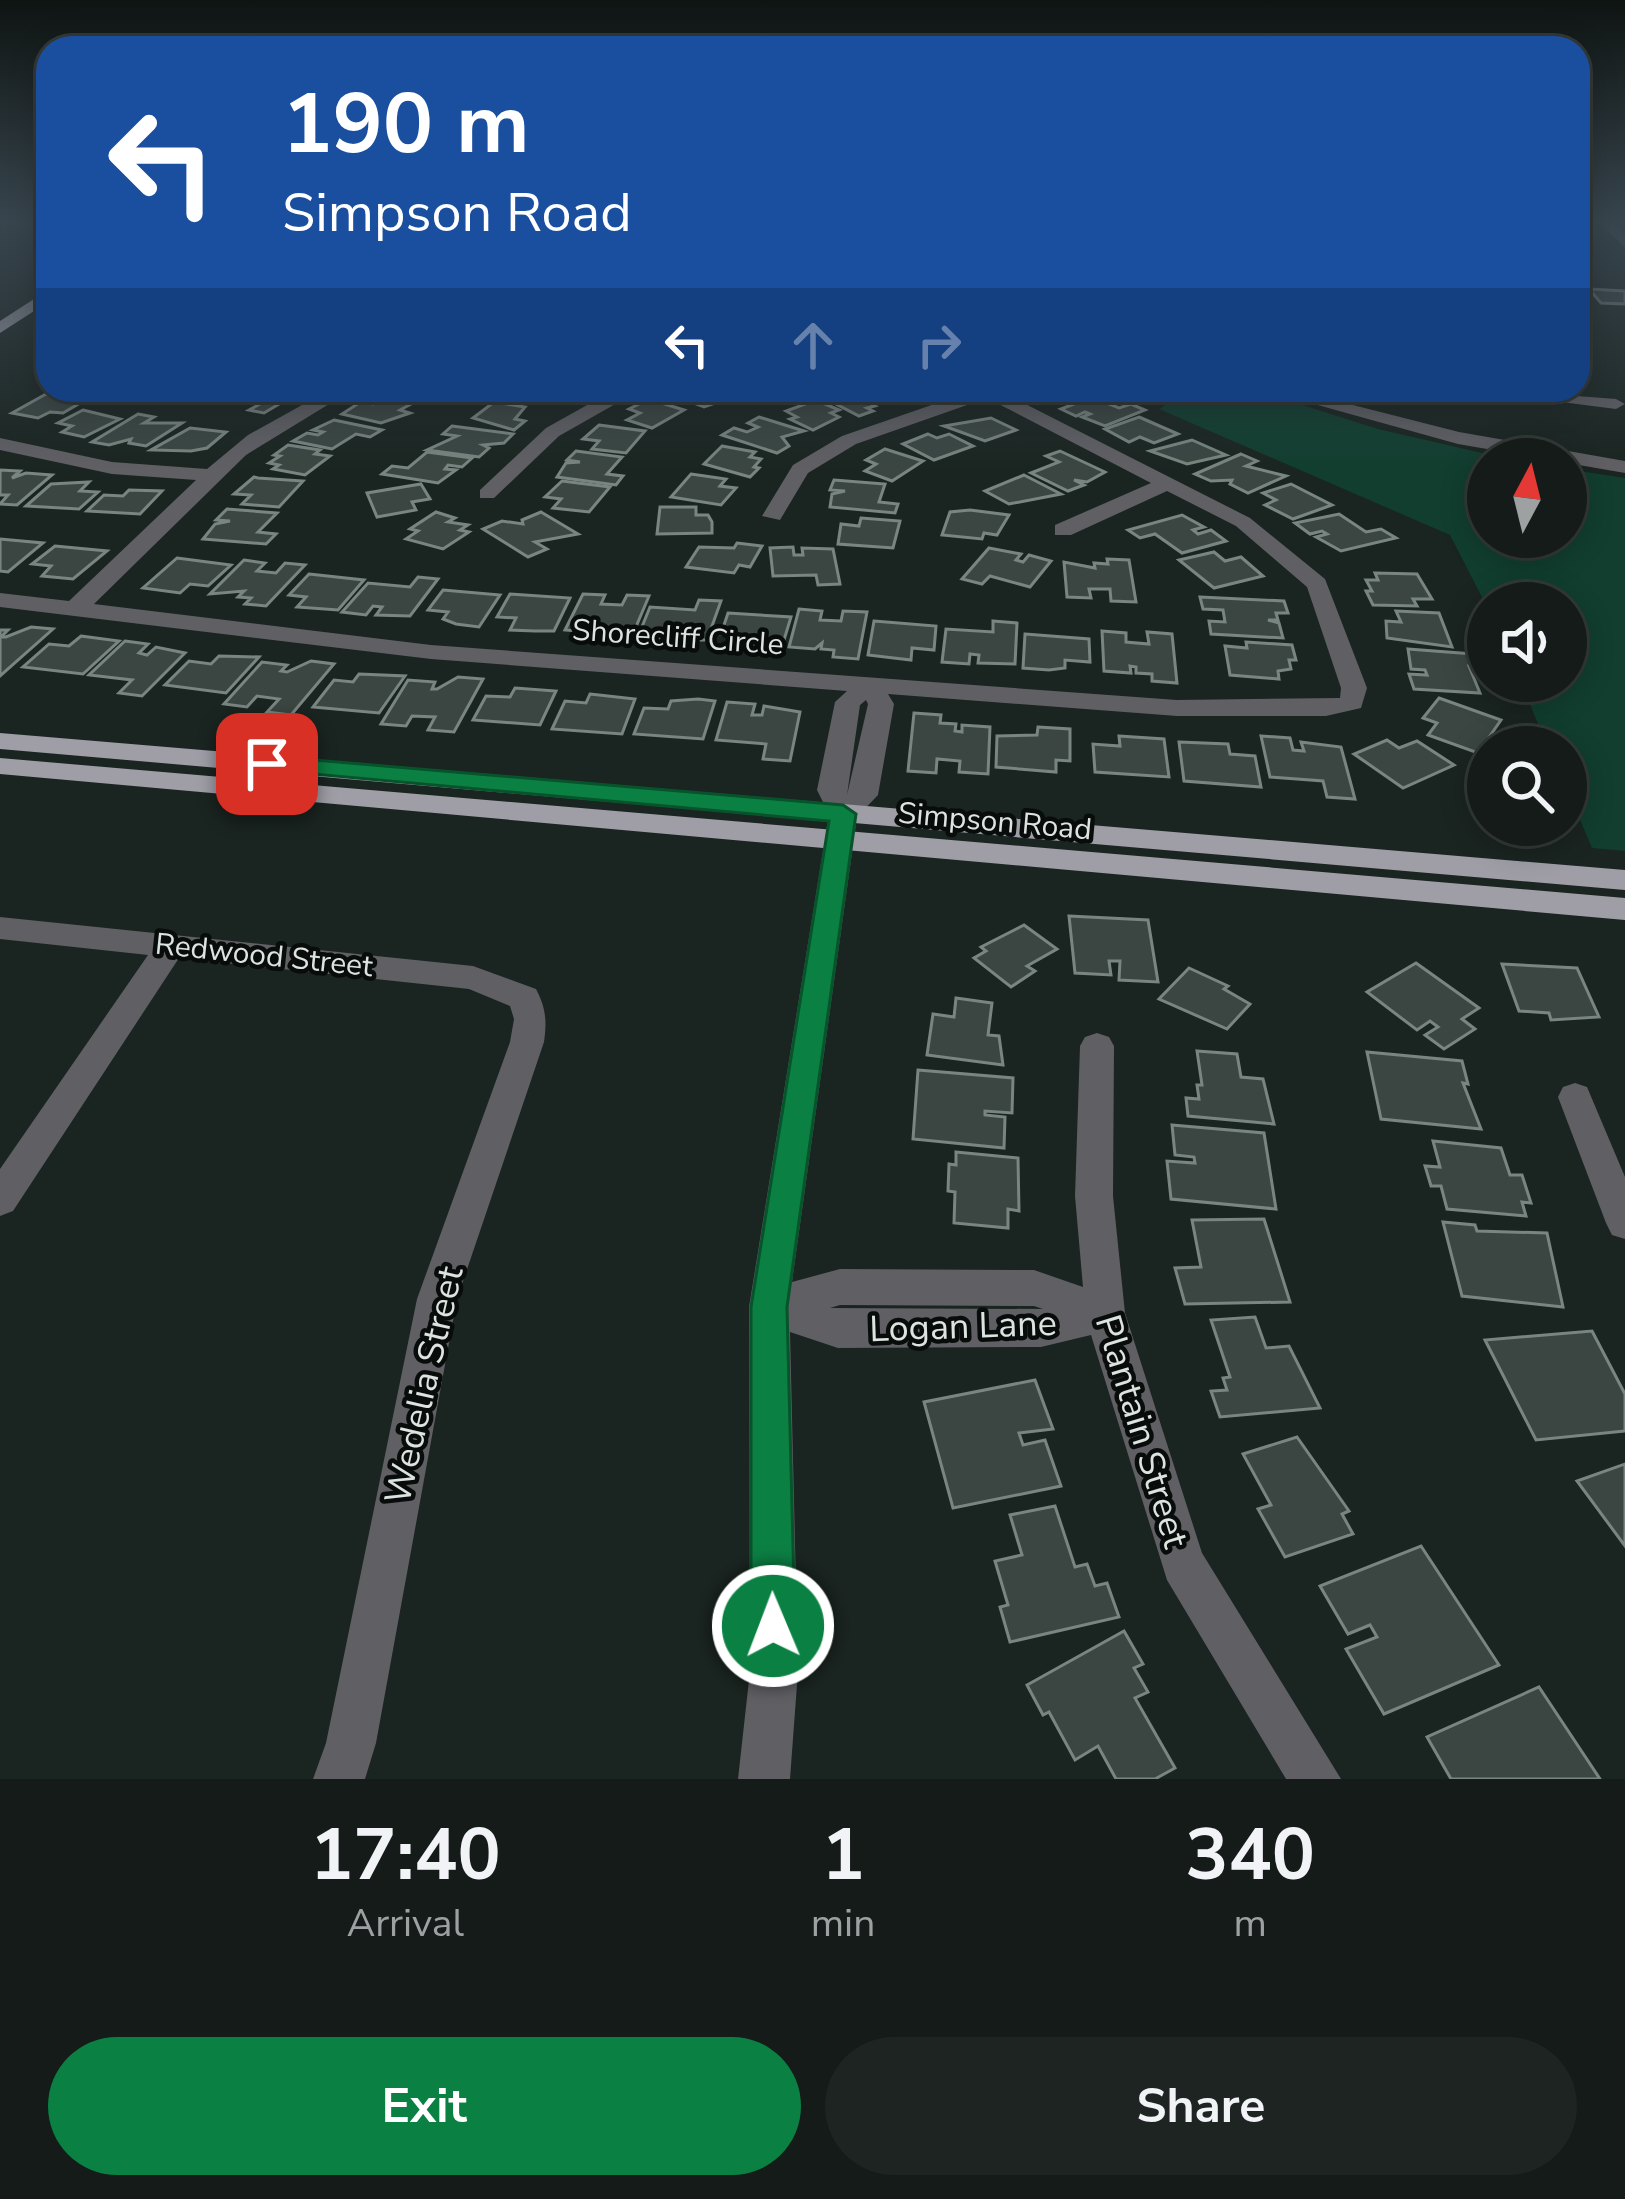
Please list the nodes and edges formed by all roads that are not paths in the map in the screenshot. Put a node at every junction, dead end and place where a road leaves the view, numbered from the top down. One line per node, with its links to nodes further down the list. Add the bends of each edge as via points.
1 (34, 305): 2 (main road)
2 (0, 328)
3 (1590, 401): 9 (street)
4 (322, 402): 12 (street)
5 (595, 402): 14 (street, via 544,434)
6 (955, 402): 15 (street, via 849,440 800,469)
7 (1007, 402): 13 (street)
8 (1319, 402): 11 (street, via 1458,438)
9 (1616, 404)
10 (0, 445): 12 (street, via 112,468)
11 (1625, 467)
12 (211, 475): 18 (street, via 128,568)
13 (1164, 484): 16 (street); 19 (street, Shorecliff Circle, via 1243,522 1317,584 1354,688 1352,703 1177,708)
14 (487, 494)
15 (773, 515)
16 (1063, 530)
17 (0, 600): 18 (street, Shorecliff Circle)
18 (74, 609): 19 (street, Shorecliff Circle, via 431,652)
19 (870, 685): 22 (street, via 880,704 864,795)
20 (0, 741): 22 (main road, Simpson Road)
21 (0, 766): 22 (main road, Simpson Road)
22 (841, 827): 23 (main road, Simpson Road); 24 (main road, Simpson Road); 32 (street)
23 (1625, 880)
24 (1625, 909)
25 (0, 928): 26 (street, Redwood Street)
26 (171, 945): 27 (street, Redwood Street, via 473,978); 30 (street)
27 (524, 998): 34 (street, Wedelia Street, via 527,1042 437,1299)
28 (1097, 1046): 33 (street, Plantain Street, via 1094,1196)
29 (1575, 1097): 31 (street)
30 (0, 1200)
31 (1625, 1223)
32 (769, 1307): 33 (street, Logan Lane, via 838,1329 1041,1328); 35 (street, via 774,1671)
33 (1105, 1313): 36 (street, Plantain Street, via 1183,1564)
34 (339, 1779)
35 (764, 1779)
36 (1316, 1779)

